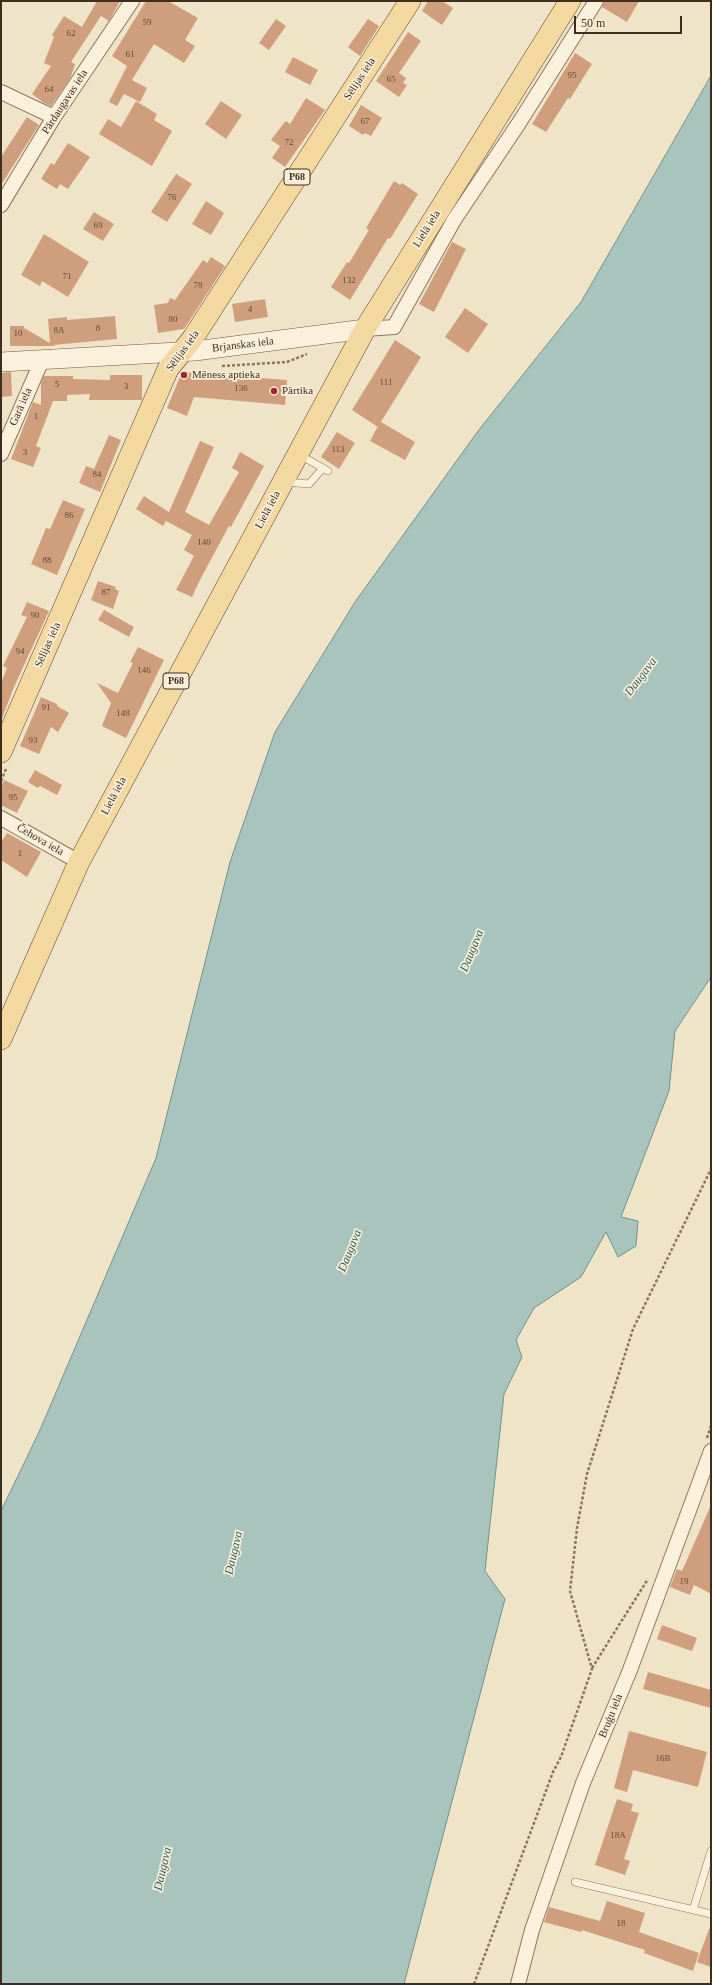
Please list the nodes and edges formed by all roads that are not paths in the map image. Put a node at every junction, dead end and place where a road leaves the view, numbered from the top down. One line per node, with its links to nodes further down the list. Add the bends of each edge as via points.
1 (132, 1): 6 (street, Pārdaugavas iela)
2 (410, 1): 9 (main road, Sēlijas iela / P68)
3 (570, 1): 8 (main road, Lielā iela / P68)
4 (596, 1): 8 (street, via 454,220 394,327)
5 (1, 92): 6 (street)
6 (54, 117): 7 (street, Pārdaugavas iela)
7 (1, 205)
8 (365, 329): 9 (main road, Brjanskas iela); 13 (main road, Lielā iela / P68)
9 (182, 352): 10 (main road, Brjanskas iela); 15 (main road, Sēlijas iela / P68, via 168,369)
10 (42, 360): 11 (main road, Brjanskas iela); 12 (street, Garā iela)
11 (1, 362)
12 (1, 454)
13 (298, 454): 14 (main road, Lielā iela / P68); 14 (lane, via 325,470 309,484)
14 (283, 482): 17 (main road, Lielā iela / P68)
15 (1, 752)
16 (1, 818): 17 (street, Čehova iela)
17 (79, 862): 18 (main road, Lielā iela / P68)
18 (1, 1039)
19 (711, 1451): 24 (street, Bruģu iela, via 630,1670 583,1783 532,1930)
20 (711, 1851): 22 (lane)
21 (575, 1882): 22 (lane)
22 (693, 1910): 23 (lane)
23 (711, 1914)
24 (518, 1984)

